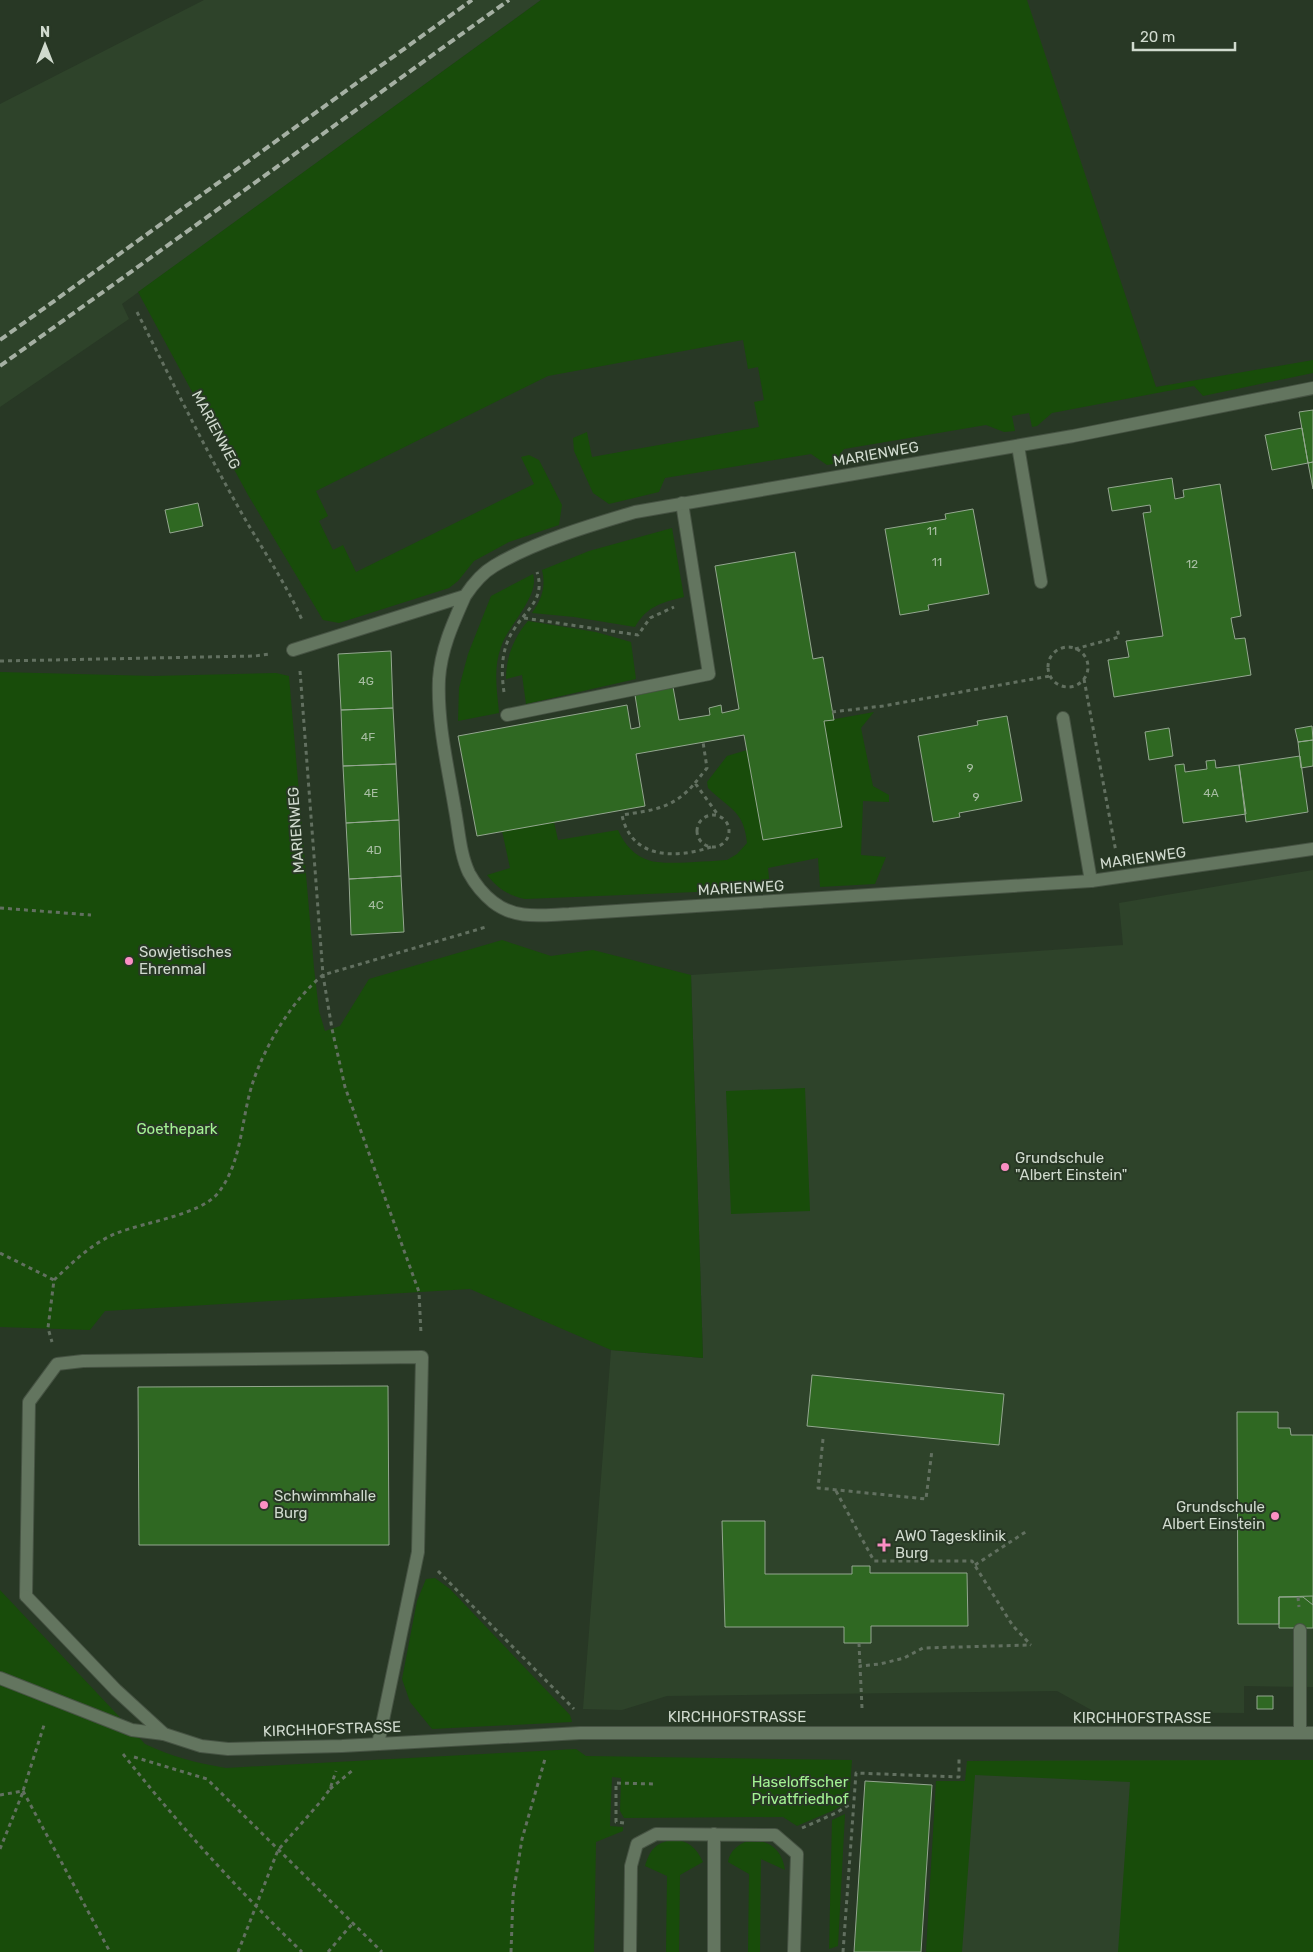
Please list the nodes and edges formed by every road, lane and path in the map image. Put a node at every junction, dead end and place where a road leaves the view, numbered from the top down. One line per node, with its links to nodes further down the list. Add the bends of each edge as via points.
1 (138, 312): 11 (path, MARIENWEG, via 242,512 289,591)
2 (1313, 388): 3 (street, MARIENWEG)
3 (1018, 446): 4 (street, MARIENWEG); 6 (street)
4 (682, 503): 5 (street, MARIENWEG, via 635,512); 8 (street)
5 (527, 550): 7 (street, MARIENWEG, via 494,566 477,579); 9 (path, via 540,582 538,594)
6 (1041, 582)
7 (465, 596): 11 (street); 28 (street, MARIENWEG, via 444,648 440,679 443,741 462,851 469,872 480,890)
8 (698, 601): 9 (path, via 670,607 650,618 638,635); 18 (street, via 709,674)
9 (524, 618): 18 (path, via 512,631 501,671)
10 (1117, 628): 12 (path, via 1119,637)
11 (311, 642): 13 (street)
12 (1074, 649): 15 (path, via 1066,648 1052,655); 16 (path, via 1080,652 1088,667)
13 (293, 650): 14 (path, via 255,656); 30 (path, MARIENWEG, via 300,672)
14 (0, 661)
15 (1050, 676): 16 (path, via 1058,684 1069,687); 17 (path)
16 (1084, 679): 25 (path)
17 (832, 712)
18 (507, 715)
19 (1063, 718): 26 (street)
20 (703, 742): 21 (path, via 707,768)
21 (695, 783): 22 (path); 23 (path, via 685,795 663,808 622,815 624,828 634,840 651,851 681,854)
22 (718, 815): 23 (path, via 728,827 728,837 721,845); 23 (path, via 703,818 697,827 701,842)
23 (711, 847)
24 (1313, 849): 25 (street, MARIENWEG)
25 (1121, 877): 26 (street, MARIENWEG)
26 (1091, 882): 28 (street, MARIENWEG, via 569,914 524,916)
27 (0, 908): 29 (path)
28 (510, 912): 30 (path, via 487,926)
29 (91, 914)
30 (323, 975): 32 (path, via 296,1001 264,1058 252,1084 230,1170 218,1194 204,1206 116,1233 92,1246); 33 (path, MARIENWEG, via 345,1087 419,1292)
31 (0, 1253): 32 (path)
32 (54, 1280): 34 (path, via 48,1328)
33 (422, 1357): 34 (street, via 83,1361); 39 (street)
34 (58, 1364): 50 (street, KIRCHHOFSTRASSE, via 30,1402 26,1596 116,1690)
35 (823, 1439): 37 (path, via 818,1488)
36 (932, 1450): 37 (path, via 926,1499)
37 (836, 1491): 40 (path, via 874,1561 972,1561)
38 (1027, 1531): 40 (path)
39 (418, 1552): 48 (path, via 575,1710); 52 (street)
40 (975, 1565): 43 (path, via 1013,1626 1031,1645 923,1648 904,1658)
41 (1300, 1630): 49 (street)
42 (858, 1643): 43 (path)
43 (860, 1666): 45 (path)
44 (0, 1678): 46 (street, KIRCHHOFSTRASSE)
45 (861, 1693)
46 (52, 1700): 47 (street, KIRCHHOFSTRASSE); 57 (path)
47 (93, 1715): 50 (street, KIRCHHOFSTRASSE, via 132,1730); 54 (path)
48 (580, 1733): 49 (street, KIRCHHOFSTRASSE); 51 (street, KIRCHHOFSTRASSE)
49 (1307, 1733)
50 (164, 1734): 53 (street, KIRCHHOFSTRASSE, via 201,1746 228,1749)
51 (552, 1735): 52 (street, KIRCHHOFSTRASSE); 72 (path, via 522,1839 513,1896)
52 (378, 1744): 53 (street, KIRCHHOFSTRASSE)
53 (342, 1746): 64 (path, via 330,1789)
54 (123, 1754): 64 (path, via 207,1779); 65 (path, via 160,1801)
55 (959, 1757): 59 (path, via 959,1777 856,1773)
56 (655, 1784): 61 (path, via 616,1784 616,1822 631,1824)
57 (23, 1791): 58 (path); 63 (path); 67 (path)
58 (0, 1795)
59 (853, 1802): 62 (path, via 801,1828); 76 (path)
60 (714, 1834): 61 (street, via 656,1834); 62 (street, via 775,1835); 74 (street)
61 (644, 1840): 73 (street, via 637,1844 631,1866)
62 (786, 1844): 75 (street, via 797,1854)
63 (0, 1849)
64 (278, 1850): 65 (path); 66 (path)
65 (256, 1908): 68 (path); 69 (path)
66 (352, 1924): 70 (path); 71 (path)
67 (110, 1952)
68 (238, 1952)
69 (302, 1952)
70 (328, 1952)
71 (382, 1952)
72 (511, 1952)
73 (630, 1952)
74 (714, 1952)
75 (794, 1952)
76 (842, 1952)

